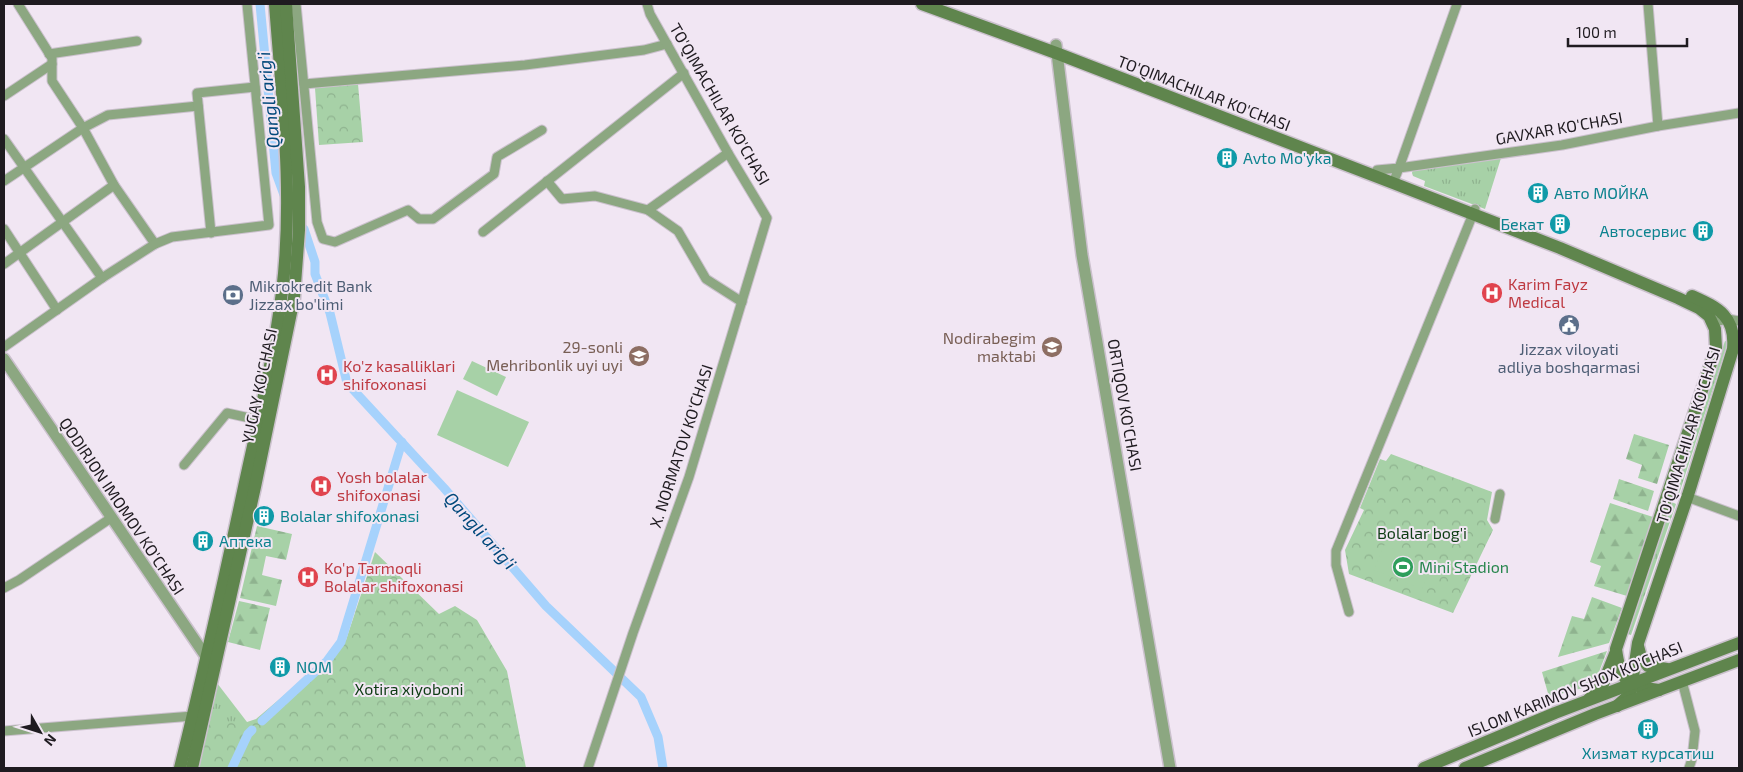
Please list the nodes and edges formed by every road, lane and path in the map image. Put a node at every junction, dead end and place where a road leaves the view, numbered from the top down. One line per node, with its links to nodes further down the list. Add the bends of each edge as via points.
1 (18, 4): 14 (street)
2 (247, 4): 18 (street)
3 (275, 4): 49 (main road, YUGAY KO'CHASI, via 288,183 282,290)
4 (286, 4): 65 (main road, YUGAY KO'CHASI, via 300,187 294,298)
5 (296, 4): 17 (street)
6 (647, 4): 12 (street, TO'QIMACHILAR KO'CHASI)
7 (944, 4): 13 (main road, TO'QIMACHILAR KO'CHASI)
8 (1457, 4): 28 (street)
9 (1648, 4): 22 (street)
10 (927, 5): 13 (main road, TO'QIMACHILAR KO'CHASI)
11 (137, 41): 14 (street)
12 (667, 44): 16 (street, TO'QIMACHILAR KO'CHASI); 17 (street, via 644,50 525,65)
13 (1056, 49): 28 (main road, TO'QIMACHILAR KO'CHASI); 28 (main road, TO'QIMACHILAR KO'CHASI); 76 (street, ORTIQOV KO'CHASI, via 1082,255)
14 (49, 54): 15 (street)
15 (52, 64): 19 (street); 23 (street, via 52,81)
16 (684, 73): 26 (street, TO'QIMACHILAR KO'CHASI); 30 (street)
17 (304, 84): 24 (street, via 317,222 324,238 335,242 408,210 419,219 433,219 494,174 497,156)
18 (255, 87): 20 (street, via 197,93); 38 (street, via 269,225)
19 (4, 96)
20 (198, 106): 23 (street, via 108,115); 38 (street)
21 (1739, 113): 22 (street, GAVXAR KO'CHASI)
22 (1658, 126): 28 (street, GAVXAR KO'CHASI)
23 (83, 128): 27 (street); 31 (street)
24 (542, 130)
25 (4, 139): 27 (street)
26 (728, 152): 32 (street); 34 (street, TO'QIMACHILAR KO'CHASI)
27 (23, 168): 29 (street); 35 (street)
28 (1396, 176): 33 (main road, TO'QIMACHILAR KO'CHASI)
29 (4, 181)
30 (547, 181): 32 (street, via 562,199 595,196); 37 (street)
31 (114, 185): 35 (street); 39 (street)
32 (648, 210): 43 (street, via 678,231 706,279)
33 (1474, 212): 45 (main road, TO'QIMACHILAR KO'CHASI, via 1563,241 1704,302); 46 (main road, TO'QIMACHILAR KO'CHASI, via 1678,298 1699,308); 58 (street, via 1336,551 1336,565)
34 (767, 218): 43 (street, X. NORMATOV KO'CHASI)
35 (62, 222): 40 (street); 42 (street)
36 (4, 229): 40 (street)
37 (483, 232)
38 (211, 233): 39 (street, via 172,237)
39 (156, 244): 42 (street)
40 (19, 253): 41 (street); 44 (street)
41 (4, 264)
42 (102, 278): 44 (street)
43 (742, 302): 75 (street, X. NORMATOV KO'CHASI, via 689,477)
44 (57, 310): 47 (street)
45 (1734, 320): 46 (street); 53 (main road, TO'QIMACHILAR KO'CHASI, via 1733,349)
46 (1713, 322): 51 (main road, TO'QIMACHILAR KO'CHASI, via 1716,348)
47 (4, 347)
48 (4, 360): 55 (street, QODIRJON IMOMOV KO'CHASI)
49 (259, 420): 50 (street, via 227,413); 62 (main road, YUGAY KO'CHASI)
50 (184, 465)
51 (1668, 489): 53 (main road, via 1678,500); 61 (main road, TO'QIMACHILAR KO'CHASI)
52 (1500, 494): 56 (street)
53 (1687, 496): 54 (street); 59 (main road, TO'QIMACHILAR KO'CHASI)
54 (1739, 516)
55 (111, 518): 57 (street); 62 (street, QODIRJON IMOMOV KO'CHASI)
56 (1495, 519)
57 (4, 588)
58 (1349, 612)
59 (1638, 643): 64 (main road, via 1639,654 1648,666); 67 (main road, TO'QIMACHILAR KO'CHASI)
60 (1739, 643): 64 (main road, ISLOM KARIMOV SHOX KO'CHASI)
61 (1616, 649): 67 (main road, via 1621,673); 69 (main road, TO'QIMACHILAR KO'CHASI, via 1603,684)
62 (207, 659): 65 (street, QODIRJON IMOMOV KO'CHASI); 71 (main road, YUGAY KO'CHASI)
63 (1739, 660): 66 (main road, ISLOM KARIMOV SHOX KO'CHASI)
64 (1667, 669): 67 (main road, ISLOM KARIMOV SHOX KO'CHASI)
65 (215, 670): 74 (main road, YUGAY KO'CHASI)
66 (1682, 681): 68 (main road, ISLOM KARIMOV SHOX KO'CHASI); 79 (street, via 1695,731)
67 (1632, 683): 68 (main road); 69 (main road, ISLOM KARIMOV SHOX KO'CHASI); 70 (main road, TO'QIMACHILAR KO'CHASI, via 1627,697)
68 (1659, 690): 70 (main road, ISLOM KARIMOV SHOX KO'CHASI)
69 (1585, 702): 77 (main road, ISLOM KARIMOV SHOX KO'CHASI)
70 (1617, 706): 78 (main road, ISLOM KARIMOV SHOX KO'CHASI)
71 (193, 716): 72 (street); 73 (main road, YUGAY KO'CHASI)
72 (4, 731)
73 (180, 768)
74 (192, 768)
75 (588, 768)
76 (1170, 768)
77 (1424, 768)
78 (1465, 768)
79 (1689, 768)

